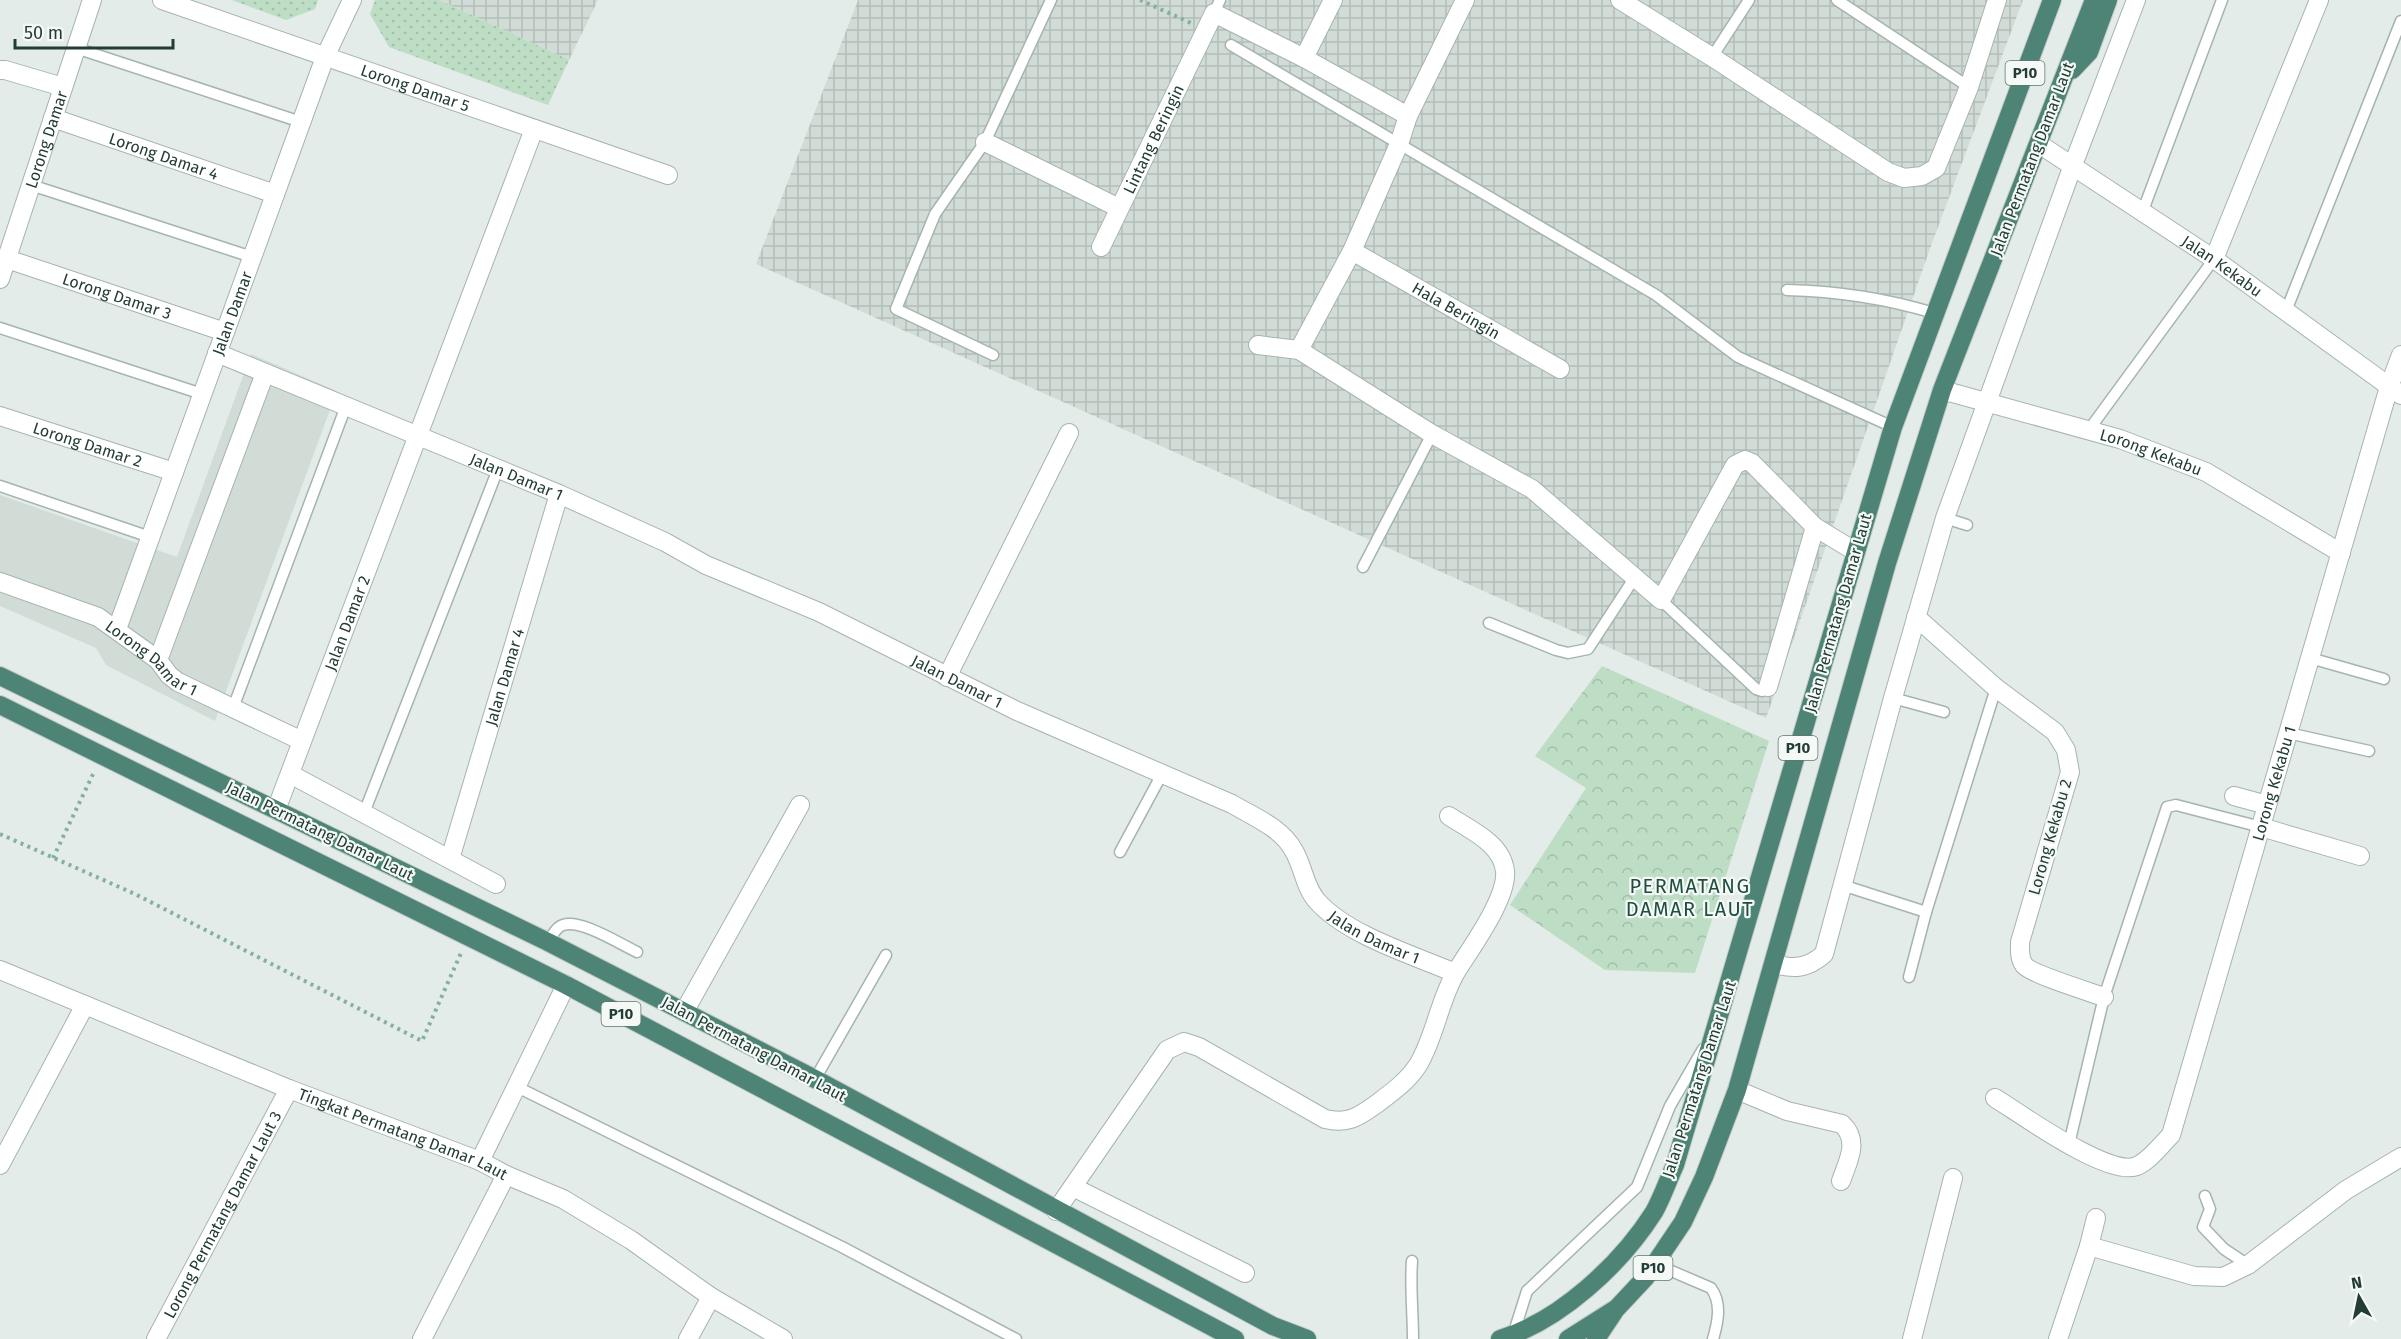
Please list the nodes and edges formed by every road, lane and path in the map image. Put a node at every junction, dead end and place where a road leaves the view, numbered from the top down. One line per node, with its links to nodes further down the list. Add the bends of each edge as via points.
1 (92, 0): 22 (street, Lorong Damar)
2 (162, 0): 23 (street, Lorong Damar 5)
3 (352, 0): 23 (street, Jalan Damar)
4 (1051, 0): 34 (lane)
5 (1140, 0): 20 (path)
6 (1333, 0): 25 (street)
7 (1465, 0): 30 (street)
8 (1620, 0): 24 (street)
9 (1749, 0): 24 (lane)
10 (1837, 0): 29 (lane)
11 (1997, 0): 29 (street)
12 (2052, 0): 51 (highway, Jalan Permatang Damar Laut / P10)
13 (2094, 0): 27 (highway, Jalan Permatang Damar Laut / P10)
14 (2108, 0): 27 (highway, via 2089,52)
15 (2136, 0): 37 (street)
16 (2222, 0): 42 (lane)
17 (2319, 0): 47 (street)
18 (1217, 6): 20 (street, Lintang Beringin); 25 (street)
19 (2401, 21): 50 (lane)
20 (1204, 30): 41 (street, Lintang Beringin)
21 (1231, 45): 35 (lane)
22 (76, 48): 28 (street, Lorong Damar); 32 (lane)
23 (325, 57): 32 (street, Jalan Damar); 33 (street, Lorong Damar 5)
24 (1712, 57): 29 (street, via 1888,172 1904,178 1922,176 1936,168)
25 (1304, 58): 30 (street)
26 (0, 70): 28 (street)
27 (2064, 78): 36 (highway, Jalan Permatang Damar Laut / P10)
28 (63, 87): 31 (street, Lorong Damar)
29 (1969, 87)
30 (1408, 116): 35 (street)
31 (53, 118): 39 (street, Lorong Damar); 40 (street, Lorong Damar 4)
32 (301, 122): 40 (street, Jalan Damar)
33 (534, 129): 38 (street, Lorong Damar 5); 71 (street)
34 (985, 142): 41 (street); 57 (lane, via 935,214 896,309)
35 (1400, 144): 44 (street); 67 (lane, via 1656,295 1738,357)
36 (2039, 144): 37 (street, Jalan Kekabu); 61 (highway, Jalan Permatang Damar Laut / P10)
37 (2073, 165): 42 (street, Jalan Kekabu); 64 (street)
38 (669, 175)
39 (31, 185): 45 (lane); 46 (street, Lorong Damar)
40 (275, 194): 45 (street, Jalan Damar)
41 (1119, 208): 43 (street, Lintang Beringin)
42 (2142, 213): 47 (street, Jalan Kekabu)
43 (1101, 248)
44 (1352, 251): 55 (street); 59 (street, Hala Beringin)
45 (252, 257): 53 (street, Jalan Damar)
46 (7, 259): 48 (street, Lorong Damar); 53 (street, Lorong Damar 3)
47 (2214, 259): 50 (street, Jalan Kekabu); 68 (lane)
48 (0, 279)
49 (1787, 290): 51 (lane, via 1824,291)
50 (2286, 312): 62 (street, Jalan Kekabu)
51 (1934, 313): 67 (highway, Jalan Permatang Damar Laut / P10)
52 (0, 328): 63 (lane)
53 (225, 332): 56 (street, Jalan Damar)
54 (1258, 345): 55 (street)
55 (1299, 350): 70 (street)
56 (217, 353): 60 (street, Jalan Damar 1); 63 (street, Jalan Damar)
57 (993, 355)
58 (2401, 355): 62 (street, Lorong Kekabu 1)
59 (1560, 369)
60 (265, 373): 65 (street, Jalan Damar 1); 90 (street)
61 (1942, 390): 64 (street, Lorong Kekabu); 125 (highway, Jalan Permatang Damar Laut / P10, via 1887,563)
62 (2395, 391): 81 (street, Lorong Kekabu 1)
63 (202, 394): 73 (street, Jalan Damar)
64 (1986, 404): 68 (street, Lorong Kekabu); 76 (street)
65 (346, 406): 71 (street, Jalan Damar 1); 98 (lane)
66 (0, 416): 73 (street, Lorong Damar 2)
67 (1893, 427): 80 (highway, Jalan Permatang Damar Laut / P10)
68 (2088, 431): 81 (street, Lorong Kekabu, via 2206,472)
69 (1069, 433): 92 (street)
70 (1432, 434): 82 (lane); 83 (street, via 1532,489)
71 (418, 436): 72 (street, Jalan Damar 1); 101 (street, Jalan Damar 2)
72 (498, 469): 75 (street, Jalan Damar 1); 110 (lane)
73 (174, 472): 79 (street, Jalan Damar)
74 (0, 486): 79 (lane)
75 (559, 494): 92 (street, Jalan Damar 1, via 706,565 819,612); 117 (street, Jalan Damar 4)
76 (1946, 518): 77 (lane); 86 (street)
77 (1967, 525)
78 (1815, 527): 80 (street); 85 (street, via 1752,463 1744,460 1735,465); 94 (street)
79 (150, 537): 88 (street, Jalan Damar)
80 (1856, 552): 133 (highway, Jalan Permatang Damar Laut / P10)
81 (2340, 553): 89 (street, Lorong Kekabu 1)
82 (1363, 567)
83 (1635, 577): 85 (street); 87 (lane, via 1588,649 1568,653 1556,650)
84 (0, 582): 88 (street, Lorong Damar 1, via 98,617)
85 (1661, 600): 94 (lane, via 1756,689 1762,691)
86 (1916, 617): 95 (street, Lorong Kekabu 2); 96 (street)
87 (1489, 623)
88 (117, 629): 90 (street, Lorong Damar 1)
89 (2310, 658): 93 (lane); 100 (street, Lorong Kekabu 1)
90 (158, 660): 98 (street, Lorong Damar 1, via 178,682)
91 (0, 676): 109 (highway, Jalan Permatang Damar Laut / P10)
92 (947, 677): 105 (street, Jalan Damar 1)
93 (2384, 679)
94 (1767, 687)
95 (1996, 687): 120 (lane); 130 (street, Lorong Kekabu 2, via 2055,732 2066,750 2070,772 2020,942 2020,956 2025,967)
96 (1893, 698): 99 (lane); 119 (street)
97 (0, 705): 103 (highway, Jalan Permatang Damar Laut / P10)
98 (233, 708): 101 (street, Lorong Damar 1)
99 (1944, 712)
100 (2288, 733): 102 (lane); 108 (street, Lorong Kekabu 1)
101 (302, 741): 104 (street, Jalan Damar 2)
102 (2369, 751)
103 (102, 755): 116 (path); 121 (highway, Jalan Permatang Damar Laut / P10)
104 (290, 774): 109 (street, Jalan Damar 2); 110 (street)
105 (1162, 774): 114 (lane); 127 (street, Jalan Damar 1, via 1232,804 1284,837 1294,850 1315,899 1329,913 1356,931)
106 (2234, 796): 108 (street)
107 (800, 805): 132 (street)
108 (2267, 805): 112 (street, Lorong Kekabu 1)
109 (276, 810): 122 (highway, Jalan Permatang Damar Laut / P10)
110 (364, 813): 117 (street)
111 (1449, 816): 127 (street, via 1492,845 1505,871 1504,886 1472,949)
112 (2261, 827): 115 (street); 130 (lane, via 2176,805 2167,807); 139 (street, Lorong Kekabu 1, via 2171,1135 2137,1166 2121,1168)
113 (0, 834): 116 (path)
114 (1120, 852)
115 (2360, 856)
116 (53, 858): 121 (path, via 135,894 422,1041)
117 (450, 859): 118 (street)
118 (496, 884)
119 (1842, 885): 120 (lane); 125 (street, via 1824,954 1804,967 1791,969)
120 (1926, 912): 128 (lane)
121 (468, 937): 129 (highway, Jalan Permatang Damar Laut / P10)
122 (548, 942): 123 (lane, via 557,929 574,923); 132 (highway, Jalan Permatang Damar Laut / P10)
123 (637, 952)
124 (886, 955): 134 (lane)
125 (1773, 964): 137 (highway, Jalan Permatang Damar Laut / P10)
126 (0, 970): 131 (street, Tingkat Permatang Damar Laut)
127 (1455, 973): 146 (street, via 1418,1064 1402,1085 1365,1113 1339,1122 1325,1119 1184,1042 1167,1050)
128 (1909, 977)
129 (566, 985): 135 (street); 157 (highway, Jalan Permatang Damar Laut / P10)
130 (2104, 998): 139 (lane)
131 (85, 1005): 136 (street, Tingkat Permatang Damar Laut); 142 (street)
132 (684, 1012): 134 (highway, Jalan Permatang Damar Laut / P10)
133 (1719, 1022): 158 (lane, via 1670,1106 1637,1187 1527,1291); 158 (highway, Jalan Permatang Damar Laut / P10, via 1675,1165 1655,1210 1629,1247 1593,1282 1551,1315)
134 (814, 1079): 148 (highway, Jalan Permatang Damar Laut / P10)
135 (517, 1087): 141 (street); 163 (lane, via 842,1247)
136 (289, 1089): 141 (street, Tingkat Permatang Damar Laut); 159 (street, Lorong Permatang Damar Laut 3)
137 (1737, 1090): 145 (street, via 1787,1111 1842,1124 1852,1138 1852,1148); 152 (highway, Jalan Permatang Damar Laut / P10, via 1683,1222)
138 (1995, 1098): 139 (street)
139 (2069, 1144)
140 (2401, 1156): 153 (street, via 2346,1190)
141 (480, 1161): 143 (street, Tingkat Permatang Damar Laut)
142 (0, 1165)
143 (506, 1175): 155 (street, Tingkat Permatang Damar Laut, via 563,1199 631,1240); 160 (street)
144 (1953, 1178): 170 (street)
145 (1841, 1181)
146 (1073, 1187): 148 (street); 154 (street)
147 (2205, 1196): 153 (lane, via 2210,1209 2203,1227 2224,1249)
148 (1056, 1211): 165 (highway, Jalan Permatang Damar Laut / P10, via 1273,1326)
149 (2096, 1218): 150 (street)
150 (2089, 1246): 153 (street, via 2209,1278 2223,1277); 171 (street)
151 (1412, 1261): 166 (lane)
152 (1655, 1264): 156 (highway, Jalan Permatang Damar Laut / P10); 169 (lane, via 1711,1288 1718,1306)
153 (2248, 1265)
154 (1245, 1273)
155 (711, 1297): 161 (street); 162 (street, Tingkat Permatang Damar Laut)
156 (1617, 1308): 167 (highway, Jalan Permatang Damar Laut / P10); 168 (highway)
157 (1216, 1335): 164 (highway, Jalan Permatang Damar Laut / P10)
158 (1509, 1338)
159 (156, 1339)
160 (422, 1339)
161 (688, 1339)
162 (783, 1339)
163 (1016, 1339)
164 (1235, 1339)
165 (1307, 1339)
166 (1413, 1339)
167 (1568, 1339)
168 (1596, 1339)
169 (1713, 1339)
170 (1912, 1339)
171 (2058, 1339)

